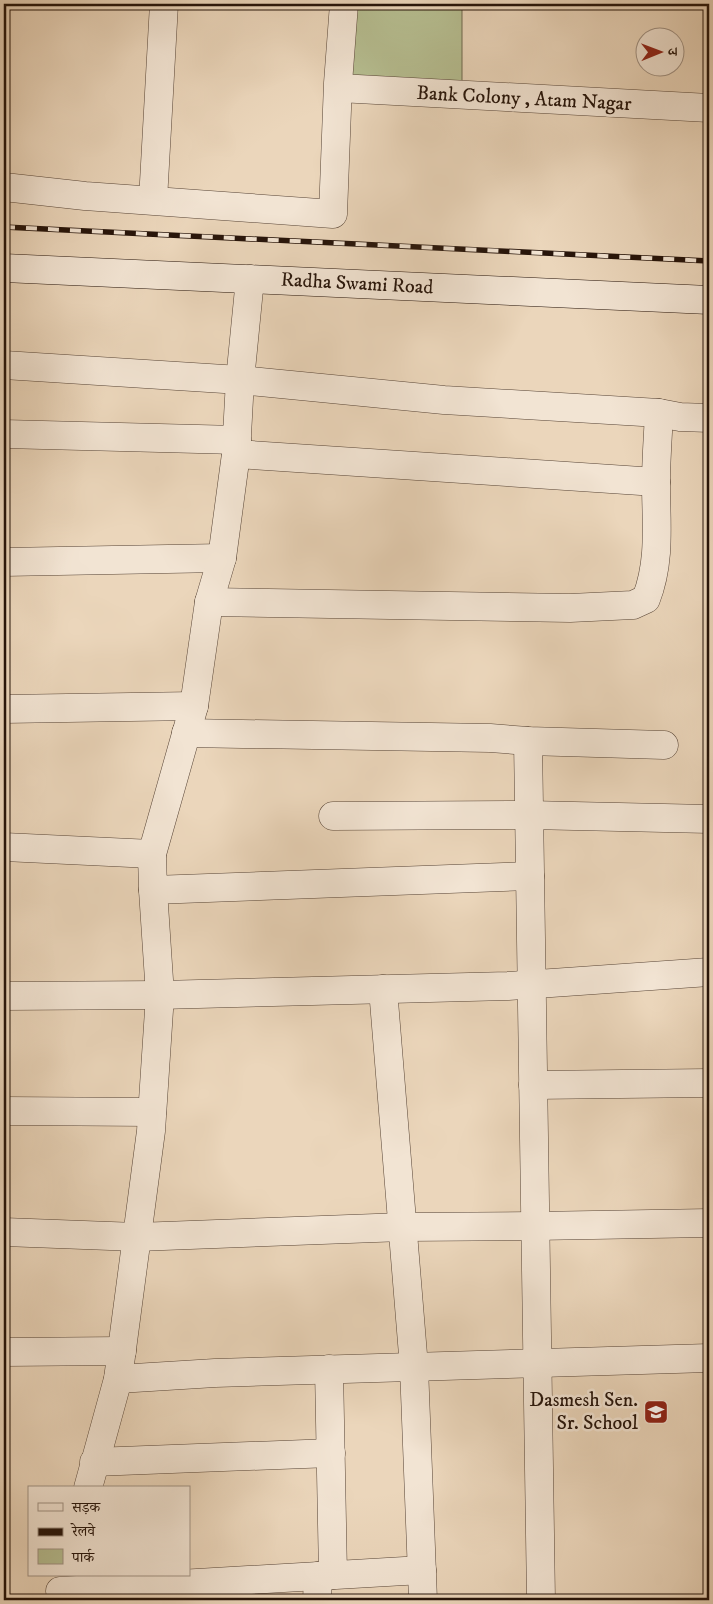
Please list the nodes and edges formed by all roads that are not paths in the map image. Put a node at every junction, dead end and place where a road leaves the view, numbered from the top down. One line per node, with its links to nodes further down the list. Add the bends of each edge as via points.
1 (164, 4): 6 (street)
2 (344, 4): 3 (street)
3 (338, 88): 4 (street, Bank Colony , Atam Nagar); 6 (street, via 333,214)
4 (709, 108)
5 (4, 186): 6 (street)
6 (152, 200)
7 (4, 268): 8 (street, Radha Swami Road)
8 (250, 279): 9 (street, Radha Swami Road); 11 (street)
9 (709, 300)
10 (4, 365): 11 (street)
11 (240, 380): 12 (street, via 444,400); 15 (street)
12 (659, 413): 13 (street); 16 (street)
13 (709, 418)
14 (4, 434): 15 (street)
15 (236, 447): 16 (street); 17 (street)
16 (656, 482): 19 (street, via 656,563 646,599 633,606 570,608)
17 (222, 558): 18 (street); 19 (street)
18 (4, 562)
19 (209, 602): 20 (street)
20 (194, 706): 21 (street); 22 (street)
21 (4, 709)
22 (186, 733): 23 (street); 29 (street)
23 (528, 741): 24 (street); 25 (street)
24 (664, 745)
25 (529, 815): 26 (street); 27 (street); 30 (street)
26 (333, 816)
27 (709, 818)
28 (4, 847): 29 (street)
29 (152, 854): 31 (street)
30 (530, 876): 31 (street); 33 (street)
31 (153, 890): 35 (street)
32 (709, 972): 33 (street)
33 (532, 984): 34 (street); 38 (street)
34 (383, 989): 35 (street); 43 (street)
35 (160, 995): 36 (street); 40 (street)
36 (4, 996)
37 (709, 1083): 38 (street)
38 (533, 1085): 42 (street)
39 (4, 1111): 40 (street)
40 (152, 1112): 45 (street)
41 (709, 1223): 42 (street)
42 (535, 1226): 43 (street); 50 (street)
43 (402, 1227): 45 (street); 51 (street)
44 (4, 1232): 45 (street)
45 (137, 1237): 46 (street)
46 (122, 1351): 47 (street); 53 (street)
47 (4, 1352)
48 (709, 1358): 49 (street); 50 (street)
49 (709, 1363)
50 (536, 1364): 51 (street); 61 (street)
51 (414, 1367): 52 (street); 56 (street)
52 (330, 1369): 53 (street); 54 (street)
53 (118, 1379): 55 (street)
54 (331, 1453): 55 (street); 57 (street)
55 (91, 1475)
56 (422, 1570): 57 (street); 60 (street)
57 (323, 1584): 59 (street)
58 (60, 1589): 59 (street)
59 (101, 1594)
60 (423, 1600)
61 (541, 1600)

